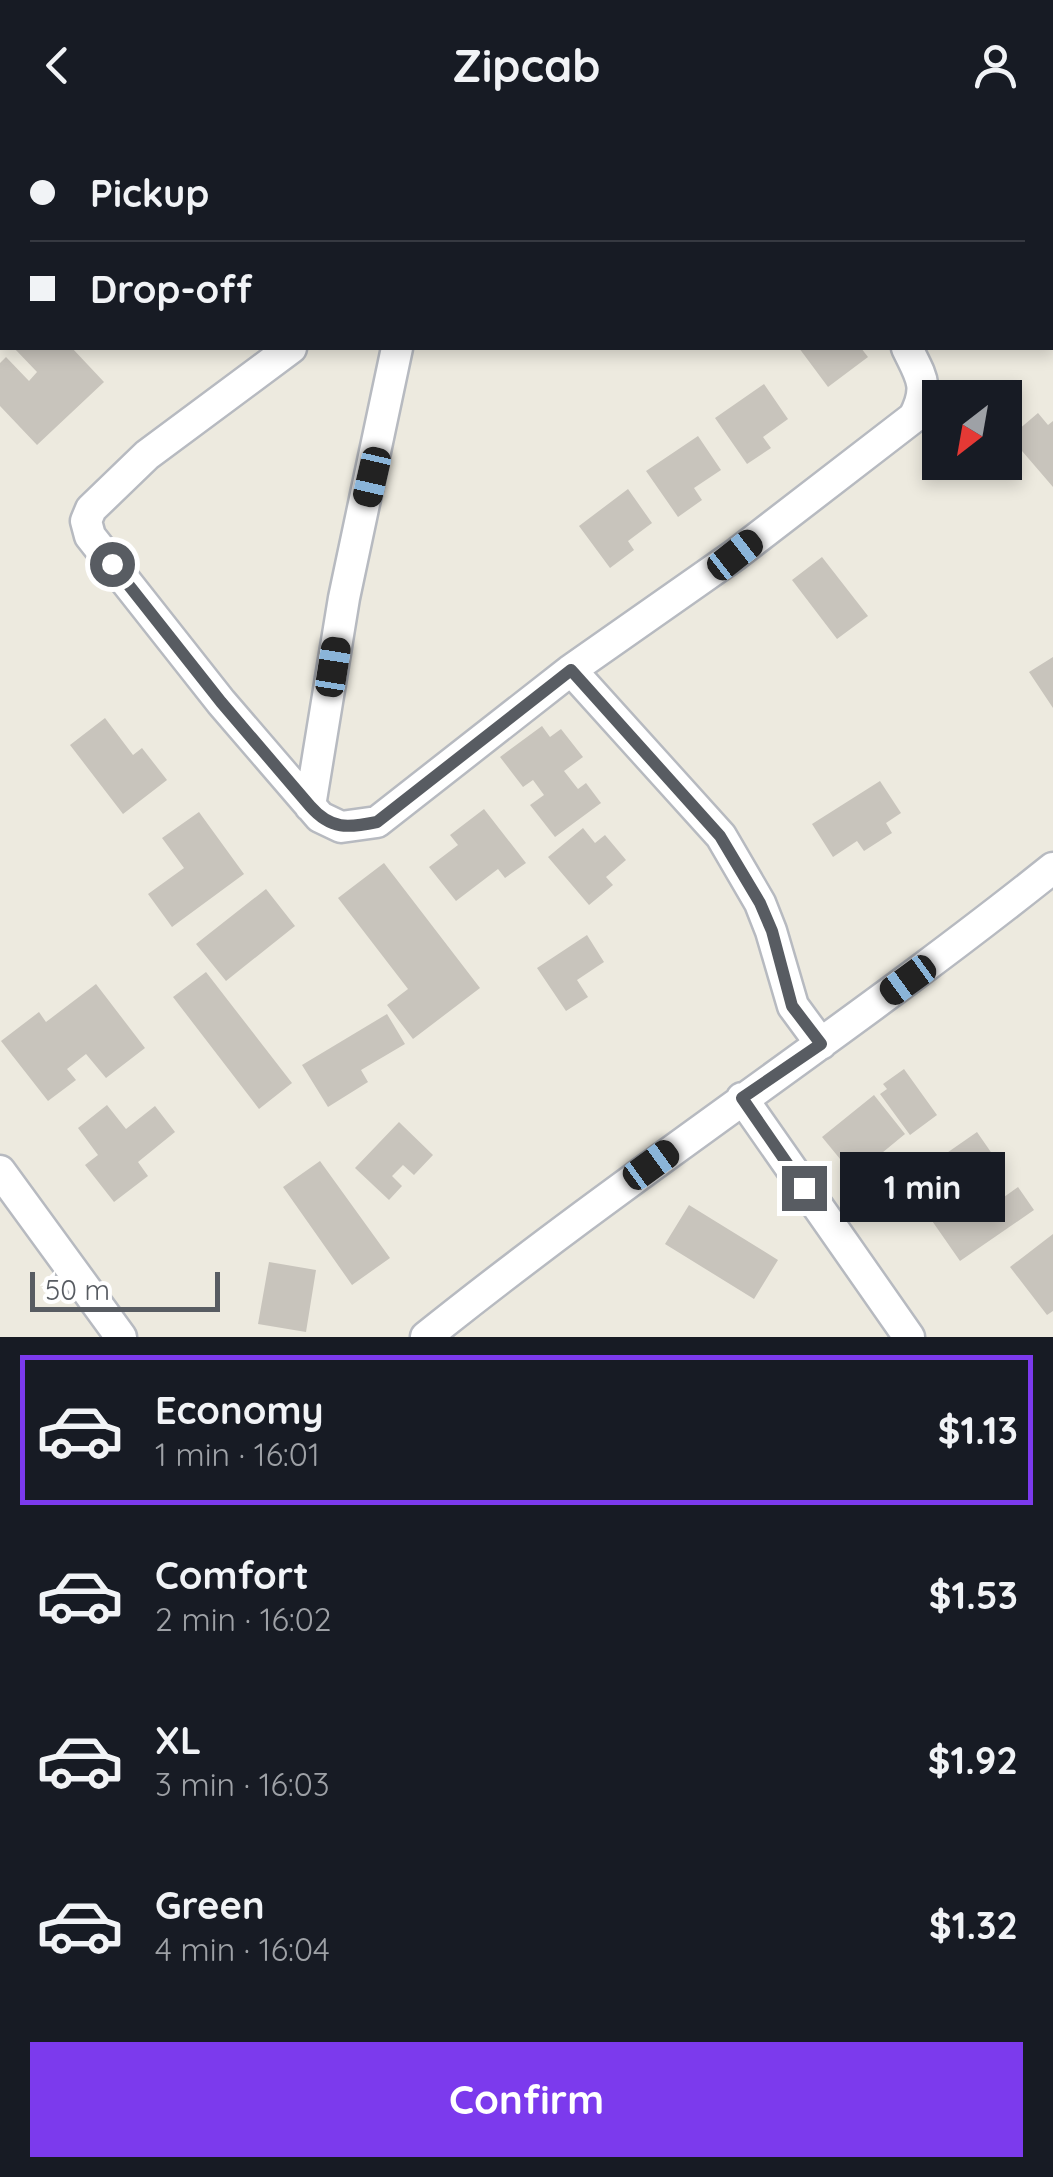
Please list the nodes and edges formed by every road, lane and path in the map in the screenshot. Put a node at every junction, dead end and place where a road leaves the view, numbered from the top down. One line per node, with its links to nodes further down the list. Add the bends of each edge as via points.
1 (288, 350): 5 (street, via 147,455 86,521 126,582)
2 (397, 350): 5 (street, via 344,598)
3 (908, 350): 4 (street, via 924,382 914,417)
4 (571, 670): 5 (street, via 377,822 341,828); 7 (street, via 720,836 772,931 792,1006)
5 (310, 806)
6 (1053, 868): 7 (street)
7 (821, 1044): 8 (street)
8 (742, 1098): 11 (street); 12 (street)
9 (0, 1171): 10 (street)
10 (121, 1337)
11 (426, 1337)
12 (909, 1337)

